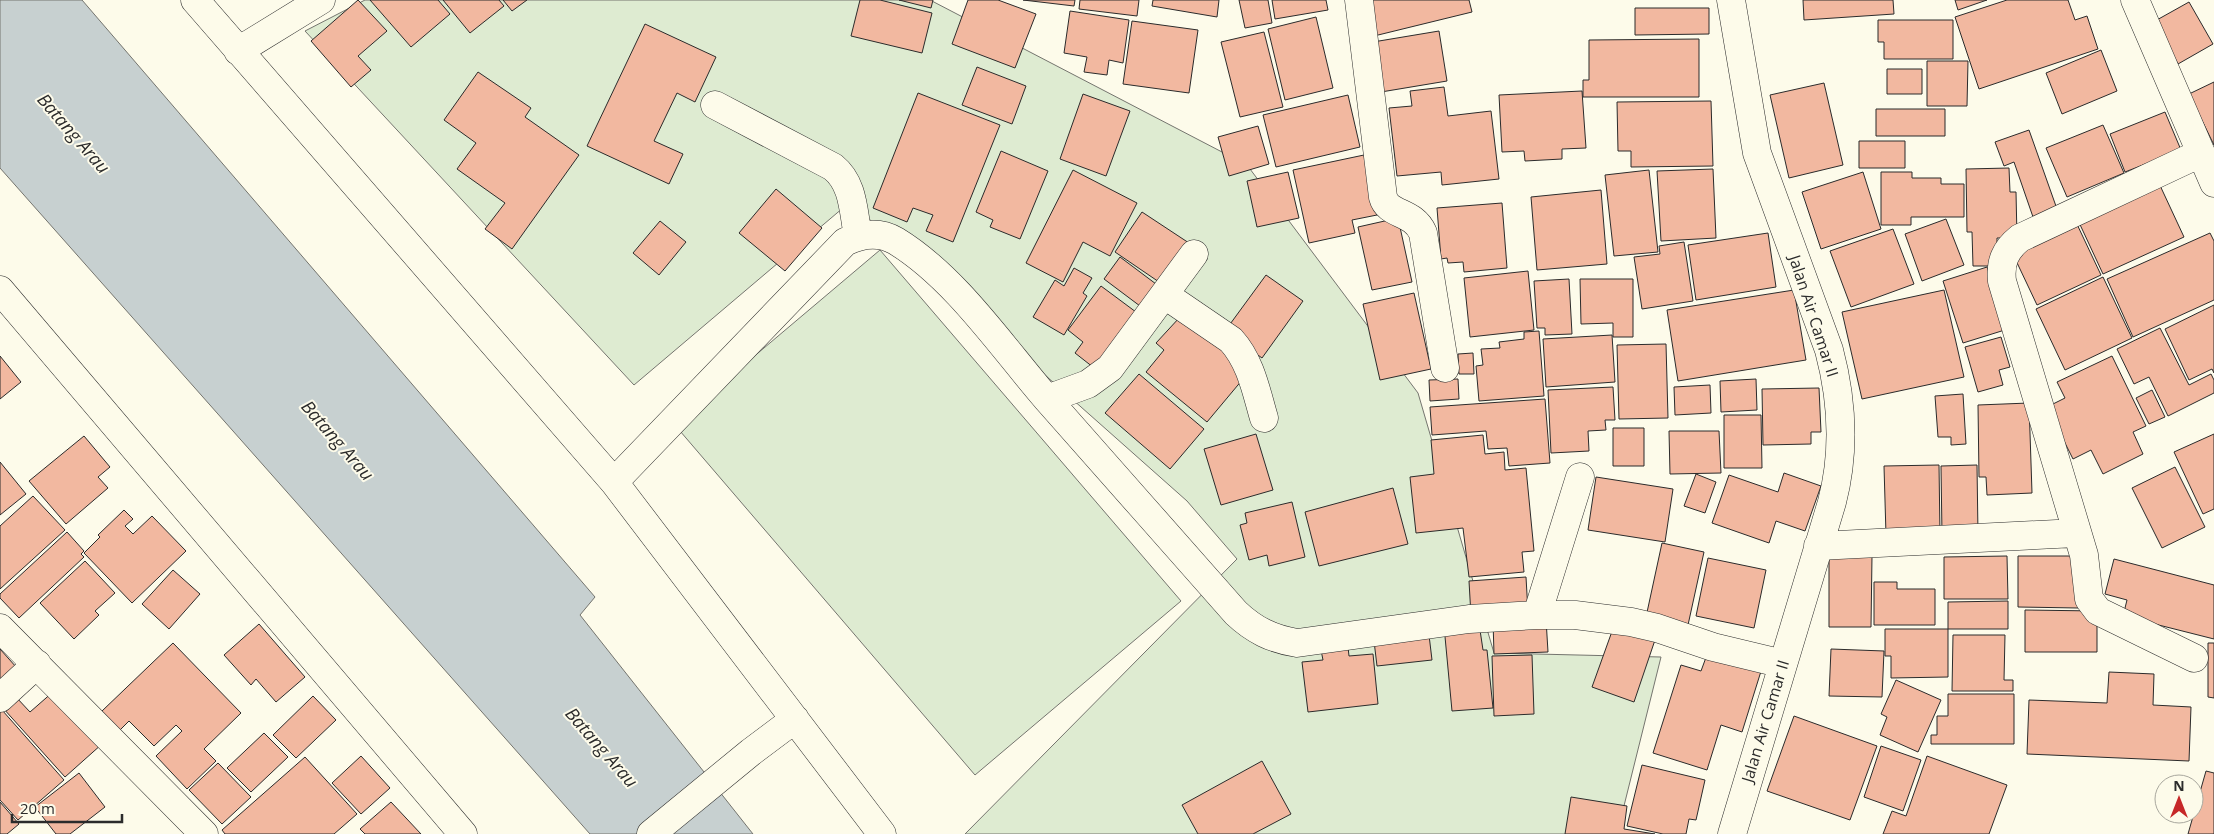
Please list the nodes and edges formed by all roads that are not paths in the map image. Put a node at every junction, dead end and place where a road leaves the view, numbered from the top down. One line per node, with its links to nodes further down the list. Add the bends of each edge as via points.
1 (195, 0): 6 (street)
2 (321, 0): 6 (street)
3 (1359, 0): 14 (street, via 1383,197 1390,208 1415,220 1423,233)
4 (1731, 0): 20 (street, Jalan Air Camar II, via 1758,153 1829,350 1837,388 1840,461)
5 (2135, 0): 8 (street)
6 (238, 51): 18 (street)
7 (716, 104): 10 (street, via 841,173 850,190)
8 (2201, 153): 9 (street); 19 (street, via 2020,238 2011,245 2000,267)
9 (2214, 183)
10 (858, 236): 15 (street, via 871,234 894,240 935,269); 18 (street, via 846,242)
11 (1194, 254): 13 (street)
12 (0, 290): 29 (street)
13 (1165, 295): 15 (street, via 1110,368 1088,384); 16 (street, via 1231,340 1239,349 1251,373)
14 (1445, 368)
15 (1047, 399): 21 (street, via 1236,613 1262,633 1297,642 1469,619)
16 (1264, 418)
17 (1580, 477): 21 (street)
18 (614, 482): 27 (street)
19 (2076, 533): 20 (street); 23 (street, via 2085,561 2089,599 2098,611)
20 (1818, 546): 25 (street, Jalan Air Camar II)
21 (1537, 614): 25 (street, via 1631,622)
22 (0, 628): 24 (street)
23 (2194, 658)
24 (36, 664): 26 (street); 28 (street)
25 (1783, 664): 32 (street, Jalan Air Camar II)
26 (0, 698)
27 (795, 719): 30 (street); 31 (street)
28 (204, 834)
29 (463, 834)
30 (651, 834)
31 (882, 834)
32 (1732, 834)

